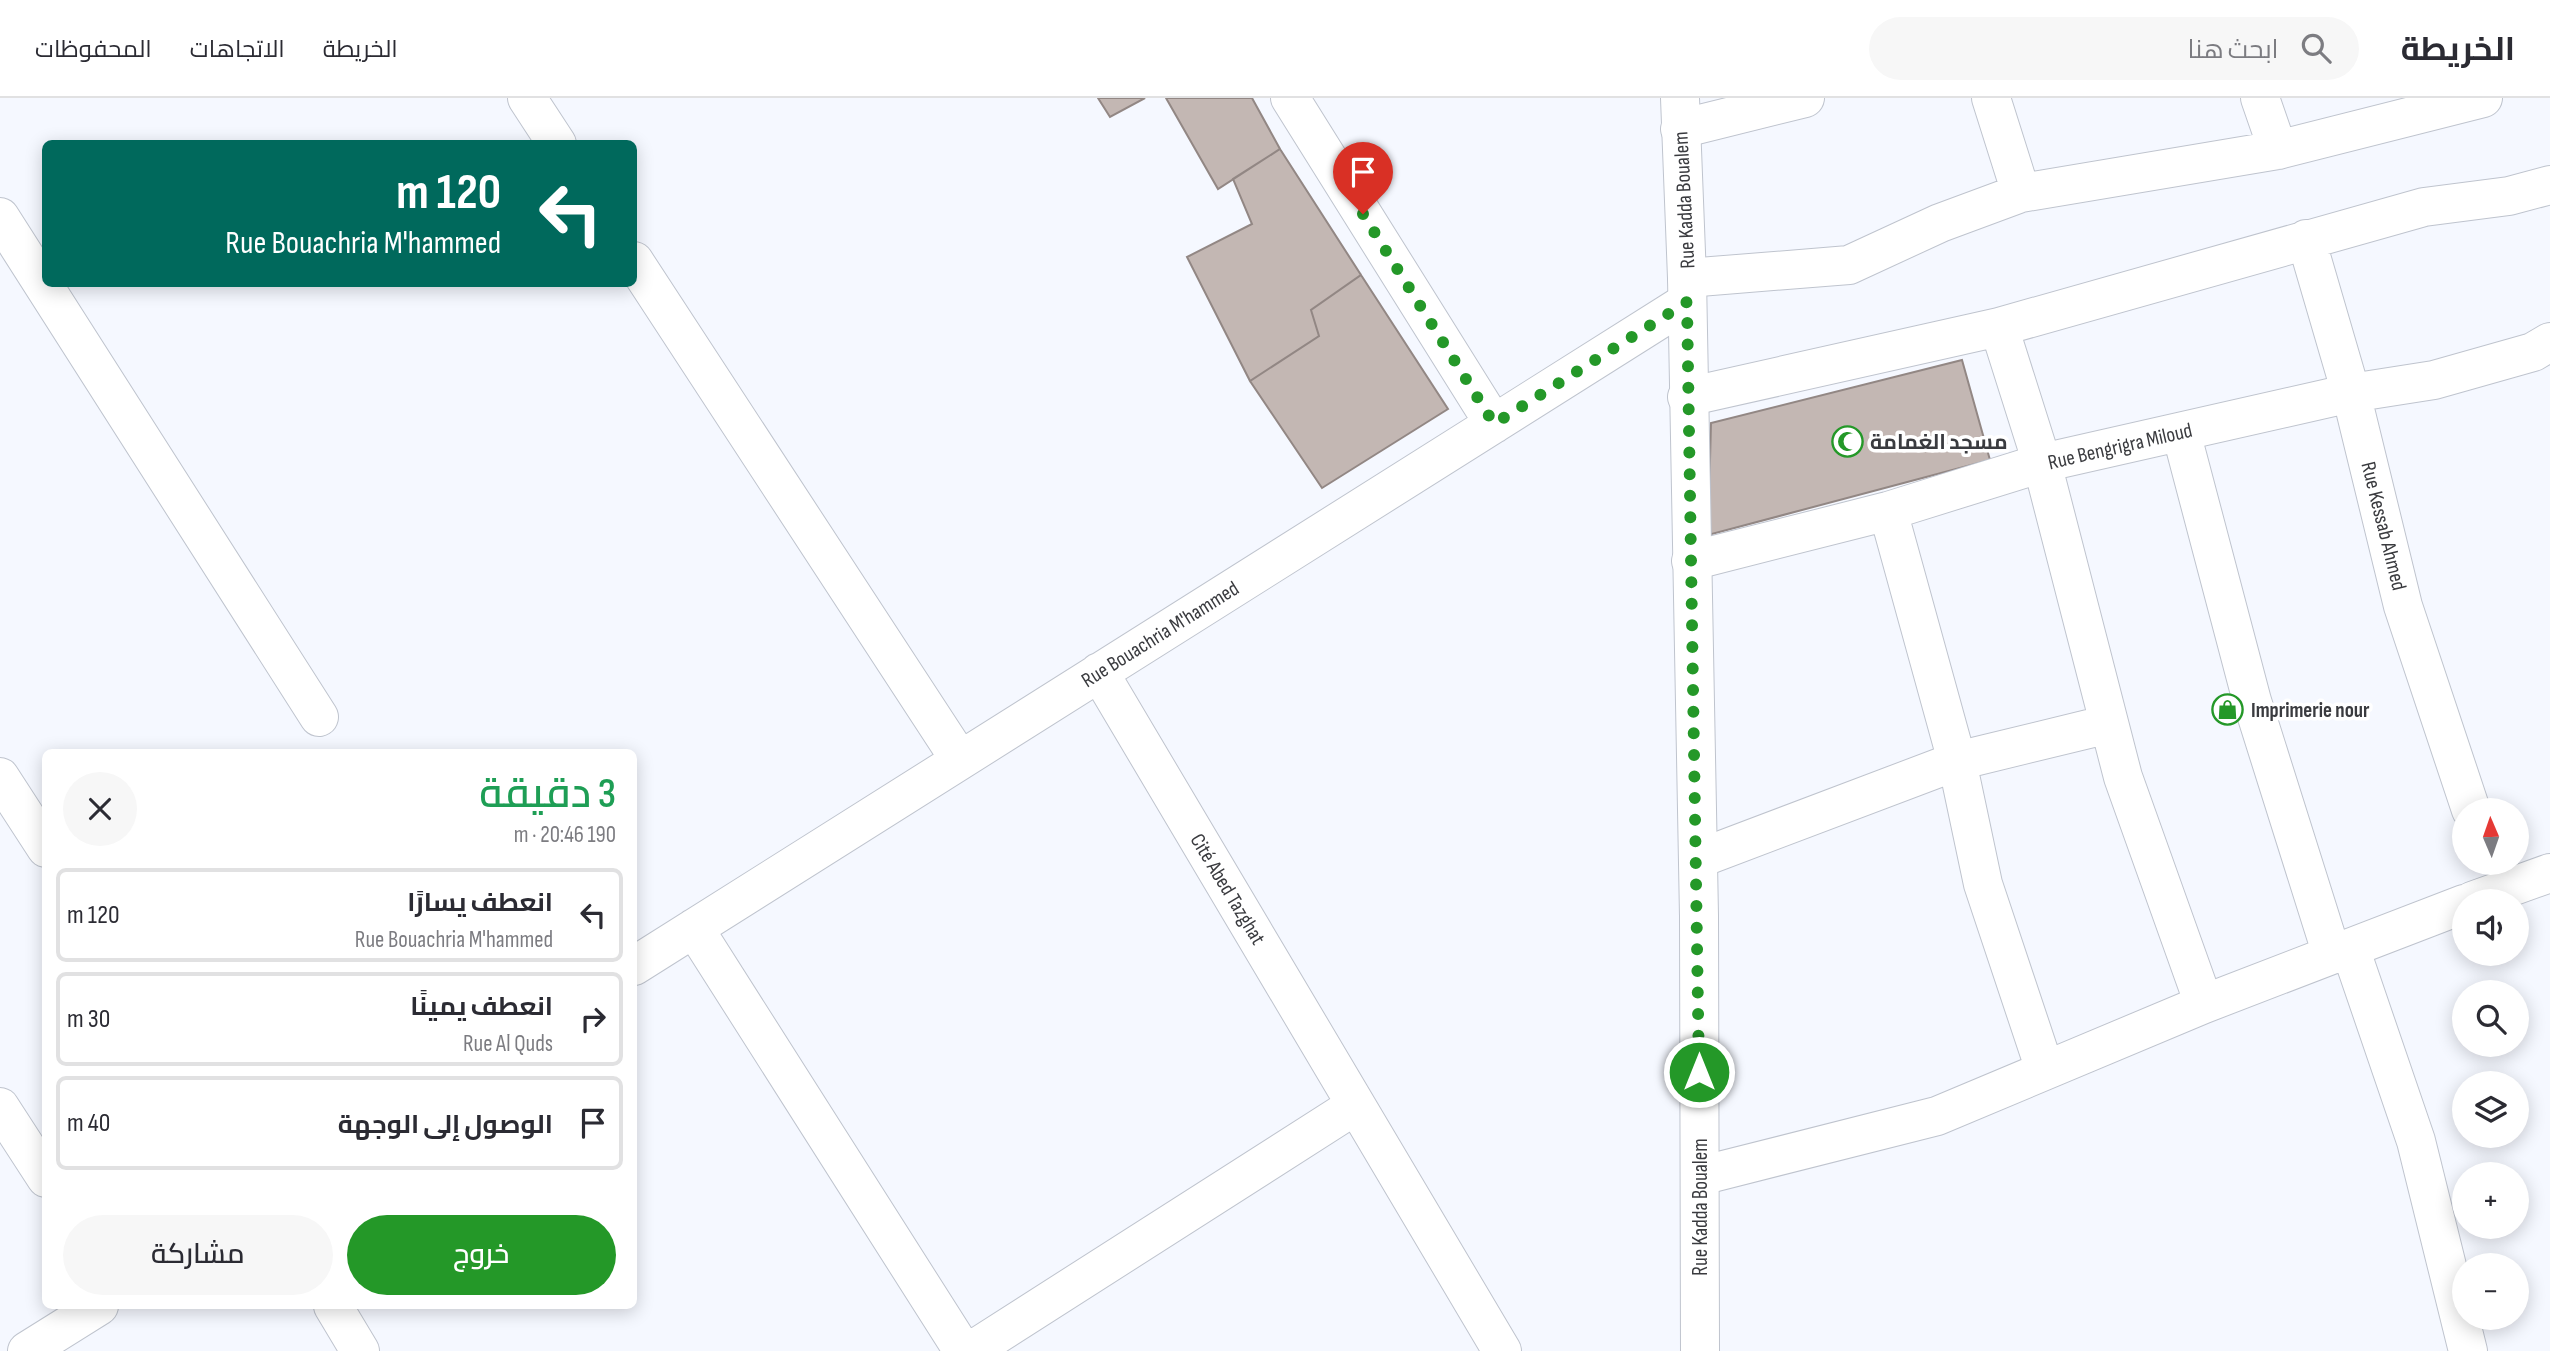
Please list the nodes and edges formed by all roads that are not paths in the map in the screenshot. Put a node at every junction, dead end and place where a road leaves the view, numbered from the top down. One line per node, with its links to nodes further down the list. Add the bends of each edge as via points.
1 (527, 98): 8 (street)
2 (1290, 98): 22 (street)
3 (1805, 98): 7 (street)
4 (1991, 98): 11 (street)
5 (2260, 98): 9 (street)
6 (2483, 98): 9 (street)
7 (1680, 113): 17 (street, Rue Kadda Boualem)
8 (554, 140)
9 (2278, 150): 11 (street)
10 (2550, 185): 13 (street, via 2509,196 2424,207)
11 (2021, 193): 17 (street, via 1940,223 1849,265)
12 (0, 217): 15 (street)
13 (2306, 239): 18 (street); 20 (street, Rue Kessab Ahmed)
14 (637, 266): 30 (street)
15 (42, 283)
16 (45, 287): 28 (street)
17 (1687, 290): 21 (street, Rue Kadda Boualem); 22 (street, Rue Bouachria M'hammed)
18 (1999, 327): 21 (street); 24 (street)
19 (2550, 342): 20 (street, Rue Bengrigra Miloud, via 2533,352 2434,380)
20 (2351, 393): 23 (street, Rue Bengrigra Miloud); 33 (street, Rue Kessab Ahmed, via 2403,606)
21 (1687, 397): 26 (street, Rue Kadda Boualem)
22 (1494, 424): 27 (street, Rue Bouachria M'hammed)
23 (2181, 432): 24 (street, Rue Bengrigra Miloud); 40 (street, via 2252,701)
24 (2042, 463): 25 (street, Rue Bengrigra Miloud); 29 (street)
25 (1888, 511): 26 (street, Rue Bengrigra Miloud); 31 (street)
26 (1691, 561): 35 (street, Rue Kadda Boualem)
27 (1099, 672): 30 (street, Rue Bouachria M'hammed); 44 (street, Cité Abed Tazghat)
28 (319, 717)
29 (2109, 724): 31 (street); 42 (street, via 2123,777)
30 (960, 760): 39 (street, Rue Bouachria M'hammed)
31 (1957, 761): 35 (street); 43 (street, via 1983,884)
32 (0, 777): 34 (street)
33 (2467, 798)
34 (42, 842)
35 (1698, 859): 47 (street, Rue Kadda Boualem)
36 (2550, 873): 37 (street)
37 (2484, 889)
38 (2452, 902): 40 (street)
39 (694, 928): 41 (street, Rue Bouachria M'hammed); 52 (street)
40 (2341, 951): 42 (street); 56 (street, via 2416,1141)
41 (637, 964)
42 (2204, 1004): 43 (street)
43 (2045, 1070): 47 (street, via 1937,1116)
44 (1356, 1105): 53 (street); 54 (street, Cité Abed Tazghat)
45 (0, 1107): 46 (street)
46 (42, 1172)
47 (1700, 1176): 55 (street, Rue Kadda Boualem)
48 (94, 1309): 50 (street)
49 (336, 1309): 51 (street)
50 (27, 1351)
51 (360, 1351)
52 (963, 1351)
53 (971, 1351)
54 (1502, 1351)
55 (1700, 1351)
56 (2468, 1351)

